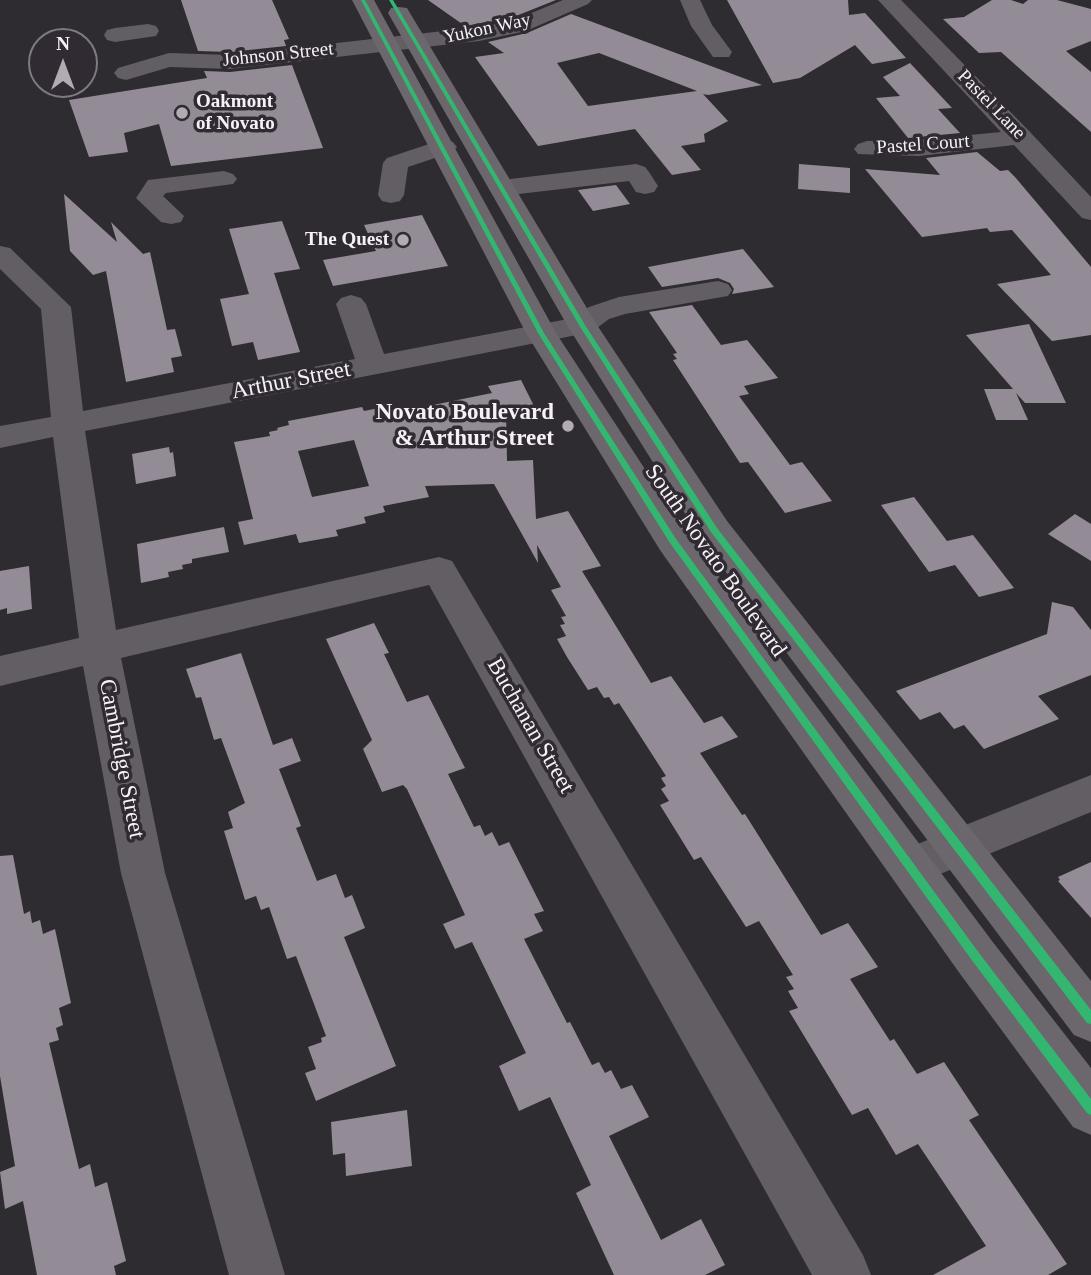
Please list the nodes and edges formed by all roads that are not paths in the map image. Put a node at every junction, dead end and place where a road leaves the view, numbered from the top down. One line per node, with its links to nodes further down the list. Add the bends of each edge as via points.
1 (363, 0): 9 (main road, South Novato Boulevard)
2 (391, 0): 8 (main road, South Novato Boulevard)
3 (581, 0): 8 (street, Yukon Way, via 518,26)
4 (690, 0): 10 (street)
5 (889, 0): 12 (street, Pastel Lane)
6 (148, 31): 7 (street)
7 (115, 35)
8 (418, 41): 9 (street, Yukon Way); 17 (main road, South Novato Boulevard)
9 (390, 45): 11 (street, Johnson Street, via 230,62 169,60); 13 (main road, South Novato Boulevard)
10 (721, 52)
11 (126, 73)
12 (1021, 137): 14 (street, Pastel Court); 19 (street, Pastel Lane)
13 (444, 147): 18 (street, via 396,163); 25 (main road, South Novato Boulevard)
14 (867, 149)
15 (224, 179): 20 (street, via 157,186 149,198)
16 (645, 186): 17 (street, via 636,172)
17 (502, 188): 24 (main road, South Novato Boulevard)
18 (391, 195)
19 (1091, 212)
20 (170, 216)
21 (0, 254): 27 (street, Cambridge Street, via 56,307)
22 (718, 290): 24 (street, Arthur Street, via 619,306)
23 (351, 304): 26 (street)
24 (582, 325): 25 (street, Arthur Street); 32 (main road, South Novato Boulevard, via 715,530)
25 (541, 333): 26 (street, Arthur Street); 33 (main road, South Novato Boulevard, via 673,541)
26 (373, 365): 27 (street, Arthur Street)
27 (68, 424): 28 (street, Arthur Street); 29 (street, Cambridge Street)
28 (0, 438)
29 (99, 646): 30 (street, Buchanan Street); 36 (street, Cambridge Street, via 143,873); 37 (street, Buchanan Street, via 439,570)
30 (0, 671)
31 (1091, 793): 32 (street)
32 (959, 848): 33 (street); 34 (main road, South Novato Boulevard)
33 (911, 867): 35 (main road, South Novato Boulevard)
34 (1091, 1019)
35 (1091, 1109)
36 (257, 1275)
37 (843, 1275)

